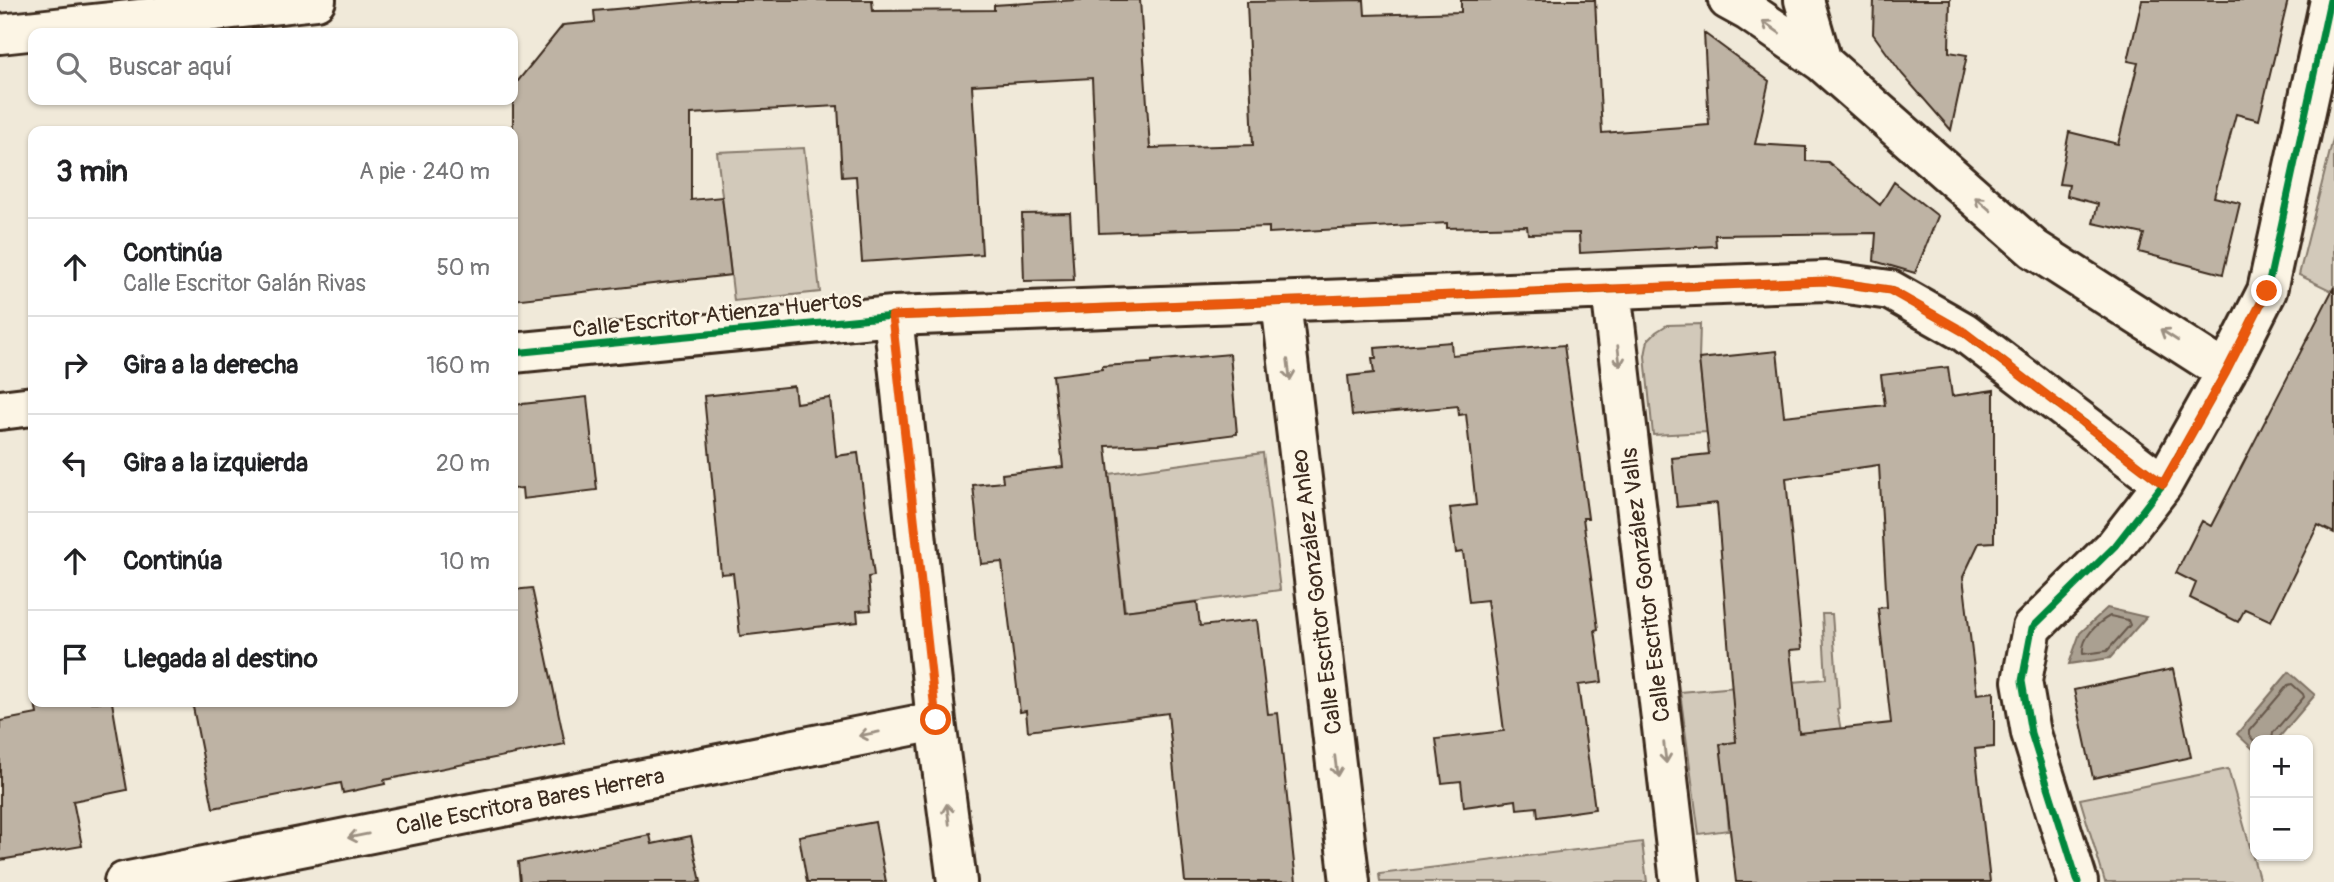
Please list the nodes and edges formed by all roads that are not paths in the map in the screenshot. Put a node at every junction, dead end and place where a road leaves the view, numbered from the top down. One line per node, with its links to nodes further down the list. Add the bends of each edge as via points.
1 (316, 0): 5 (street)
2 (1728, 0): 8 (street, one-way to 2)
3 (1804, 0): 8 (street)
4 (2330, 0): 13 (street, via 2267,291)
5 (56, 28)
6 (28, 31): 7 (street)
7 (0, 34)
8 (1822, 62): 13 (street, one-way to 8, via 2034,249)
9 (1611, 289): 10 (street, Calle Escritor Atienza Huertos); 16 (street, Calle Escritor Atienza Huertos, via 1826,281 1890,290 1964,332); 21 (street, Calle Escritor González Valls, one-way to 21)
10 (1281, 302): 11 (street, Calle Escritor Atienza Huertos); 20 (street, Calle Escritor González Anleo, one-way to 20)
11 (892, 316): 12 (street, Calle Escritor Atienza Huertos); 17 (street)
12 (518, 353)
13 (2226, 372): 16 (street)
14 (28, 407): 15 (street)
15 (0, 410)
16 (2163, 484): 22 (street, via 2115,546 2032,628 2022,681 2031,733)
17 (936, 720): 18 (street, Calle Escritora Bares Herrera, one-way to 18); 19 (street, one-way to 17)
18 (124, 882)
19 (957, 882)
20 (1350, 882)
21 (1680, 882)
22 (2078, 882)

